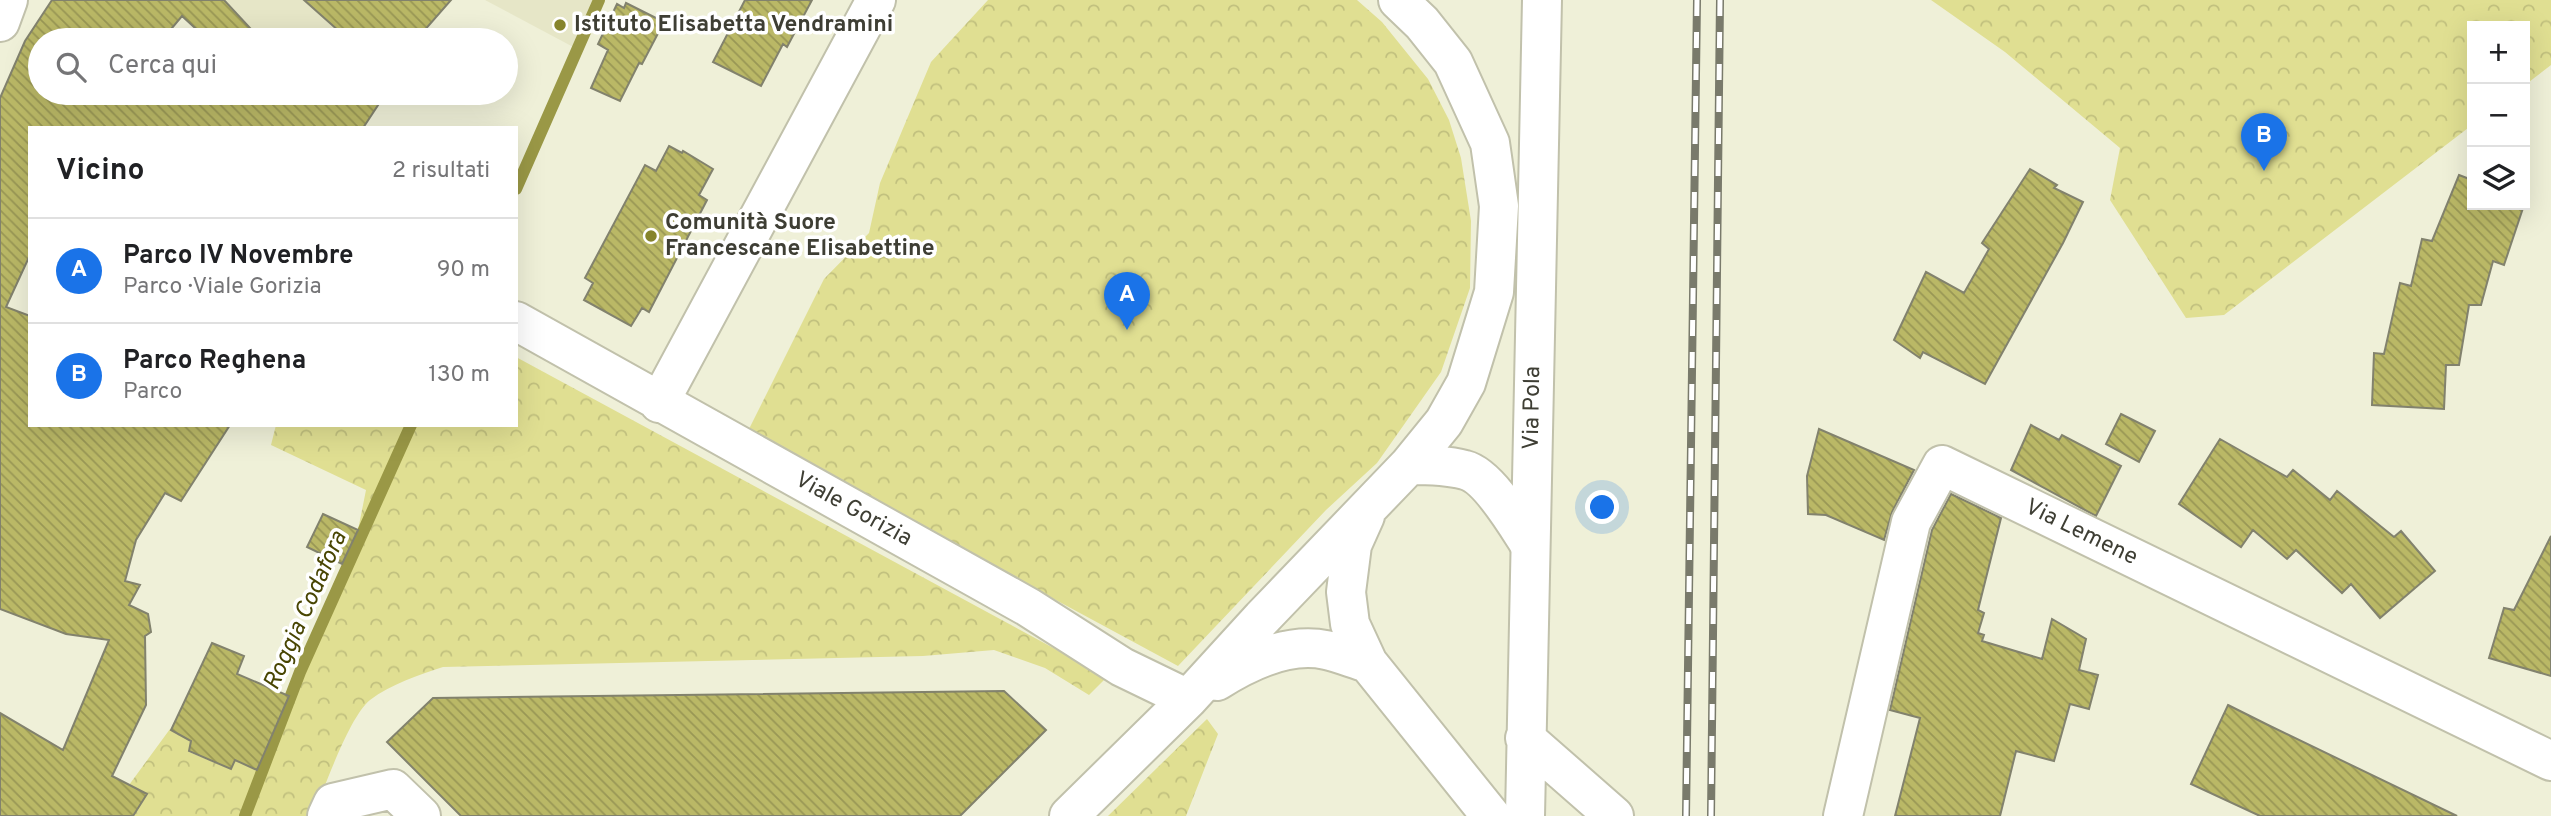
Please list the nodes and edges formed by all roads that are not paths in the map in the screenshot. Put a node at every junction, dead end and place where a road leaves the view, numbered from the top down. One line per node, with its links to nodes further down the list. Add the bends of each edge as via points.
1 (8, 0): 5 (street)
2 (876, 0): 7 (street)
3 (1398, 0): 8 (street, via 1422,23 1458,73 1490,143 1499,206 1494,292 1466,383 1444,422)
4 (1542, 0): 10 (street, Via Pola)
5 (0, 22)
6 (518, 323): 7 (street, Viale Gorizia)
7 (659, 403): 12 (street, Viale Gorizia, via 1028,607 1122,667)
8 (1409, 465): 9 (street); 10 (street, via 1468,470 1502,500)
9 (1370, 504): 11 (street, via 1352,545 1346,592 1350,624); 12 (street)
10 (1530, 545): 13 (street, Via Pola)
11 (1368, 663): 12 (street, via 1324,649 1262,657); 18 (street)
12 (1188, 699): 17 (street)
13 (1525, 738): 19 (street, Via Pola); 20 (street)
14 (2551, 761): 21 (street, Via Lemene, via 1942,465 1911,522)
15 (327, 816): 16 (street, via 333,803 393,789)
16 (421, 816)
17 (1069, 816)
18 (1491, 816)
19 (1525, 816)
20 (1614, 816)
21 (1843, 816)

